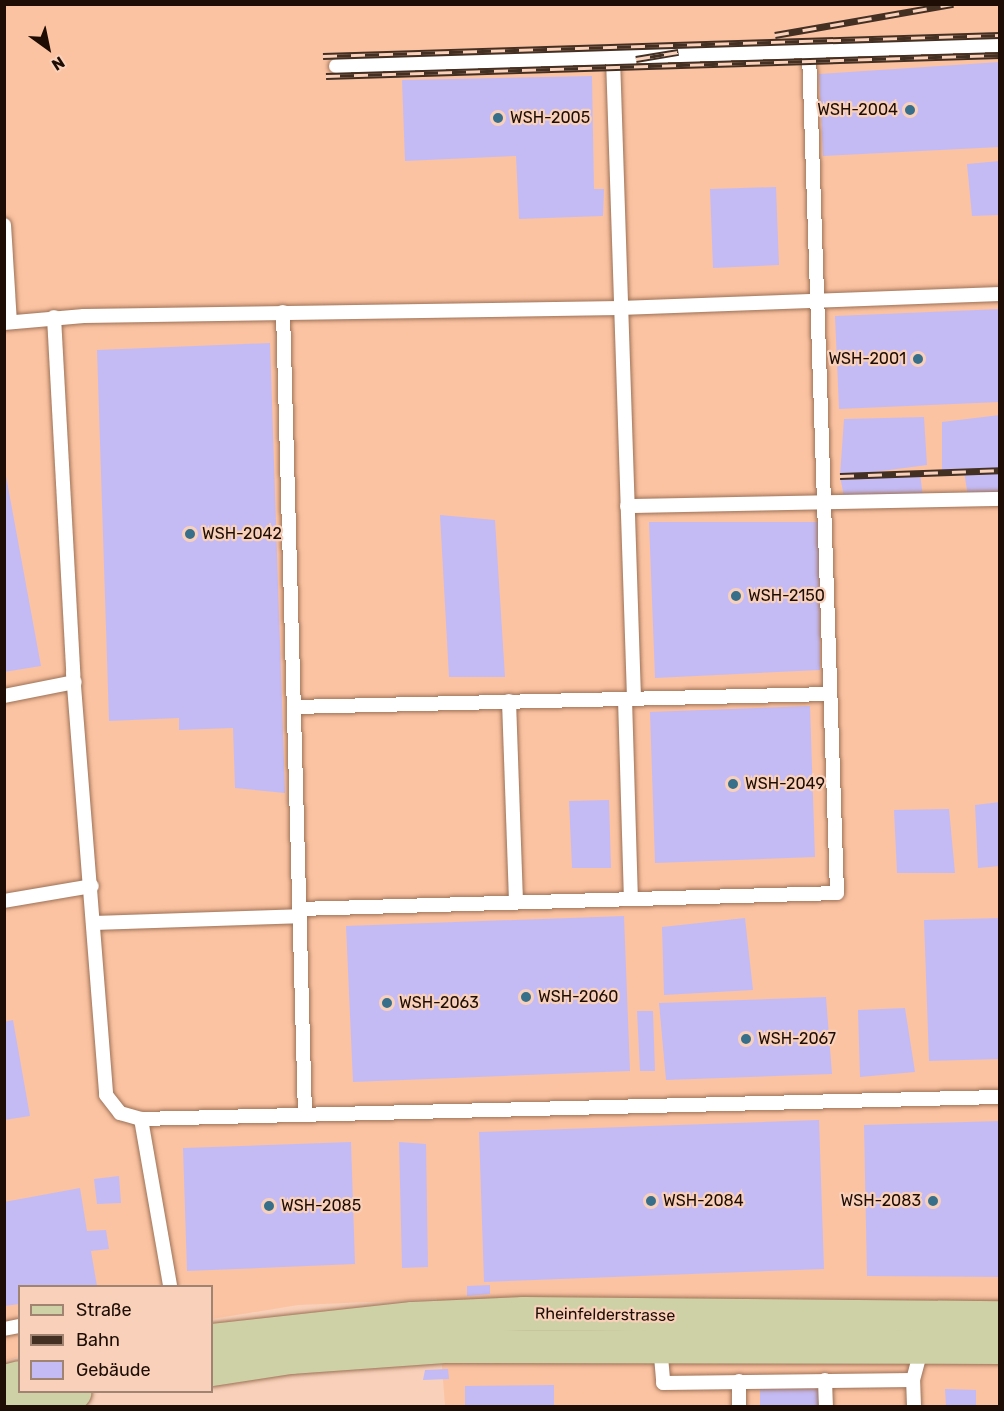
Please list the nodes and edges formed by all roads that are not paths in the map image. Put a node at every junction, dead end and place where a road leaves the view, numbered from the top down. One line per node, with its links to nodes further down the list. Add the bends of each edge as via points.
1 (999, 45): 2 (lane)
2 (809, 53): 3 (lane); 7 (lane)
3 (613, 58): 4 (lane); 8 (lane)
4 (336, 66)
5 (4, 225): 11 (lane)
6 (999, 294): 7 (lane)
7 (817, 300): 8 (lane); 13 (lane)
8 (620, 308): 9 (lane); 14 (lane)
9 (283, 312): 10 (lane); 20 (lane)
10 (54, 317): 11 (lane); 15 (lane)
11 (7, 323)
12 (999, 499): 13 (lane)
13 (823, 503): 14 (lane); 16 (lane)
14 (627, 506): 18 (lane)
15 (75, 682): 17 (lane); 21 (lane)
16 (830, 694): 18 (lane); 22 (lane, via 837,893)
17 (4, 696)
18 (629, 698): 19 (lane); 22 (lane)
19 (509, 701): 20 (lane); 24 (lane)
20 (294, 707): 25 (lane)
21 (93, 886): 23 (lane); 26 (lane)
22 (632, 899): 24 (lane)
23 (4, 901)
24 (516, 902): 25 (lane)
25 (299, 913): 26 (lane); 28 (lane)
26 (93, 923): 29 (lane, via 106,1095 120,1113)
27 (999, 1097): 28 (lane)
28 (305, 1114): 29 (lane)
29 (141, 1119): 30 (lane)
30 (170, 1285)
31 (999, 1317): 32 (main road, Rheinfelderstrasse)
32 (659, 1330): 33 (main road, Rheinfelderstrasse, via 523,1313 412,1318); 34 (main road, Rheinfelderstrasse); 36 (main road, Rheinfelderstrasse, via 290,1357); 39 (lane, via 663,1383)
33 (213, 1340)
34 (922, 1346): 35 (main road, Rheinfelderstrasse); 38 (lane)
35 (999, 1347)
36 (213, 1369)
37 (825, 1380): 38 (lane); 39 (lane); 43 (lane)
38 (913, 1380): 44 (lane)
39 (739, 1381): 42 (lane)
40 (70, 1393): 41 (main road)
41 (13, 1407)
42 (739, 1407)
43 (826, 1407)
44 (914, 1407)

